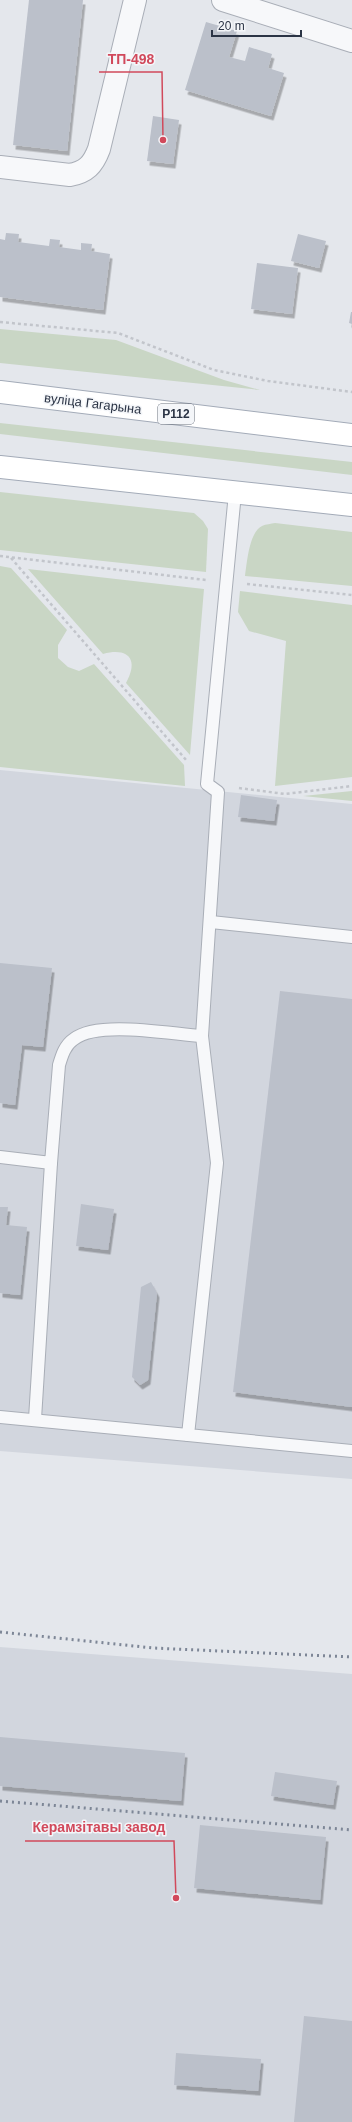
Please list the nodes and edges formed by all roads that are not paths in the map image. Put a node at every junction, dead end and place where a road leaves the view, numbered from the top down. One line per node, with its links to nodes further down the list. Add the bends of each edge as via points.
1 (135, 0): 4 (street, via 99,150 90,167 81,173 70,175)
2 (223, 0): 3 (street)
3 (352, 41)
4 (0, 167)
5 (0, 392): 6 (main road, вуліца Гагарына / Р112)
6 (352, 435)
7 (0, 467): 8 (main road)
8 (235, 493): 9 (main road); 10 (lane, via 207,784 218,792)
9 (352, 505)
10 (211, 922): 11 (lane); 12 (lane)
11 (352, 937)
12 (202, 1036): 14 (lane, via 108,1028 86,1031 73,1039 63,1051 59,1065); 17 (lane, via 217,1163)
13 (0, 1157): 14 (lane)
14 (51, 1163): 16 (lane)
15 (0, 1417): 16 (lane)
16 (35, 1419): 17 (lane)
17 (188, 1435): 18 (lane)
18 (352, 1451)

